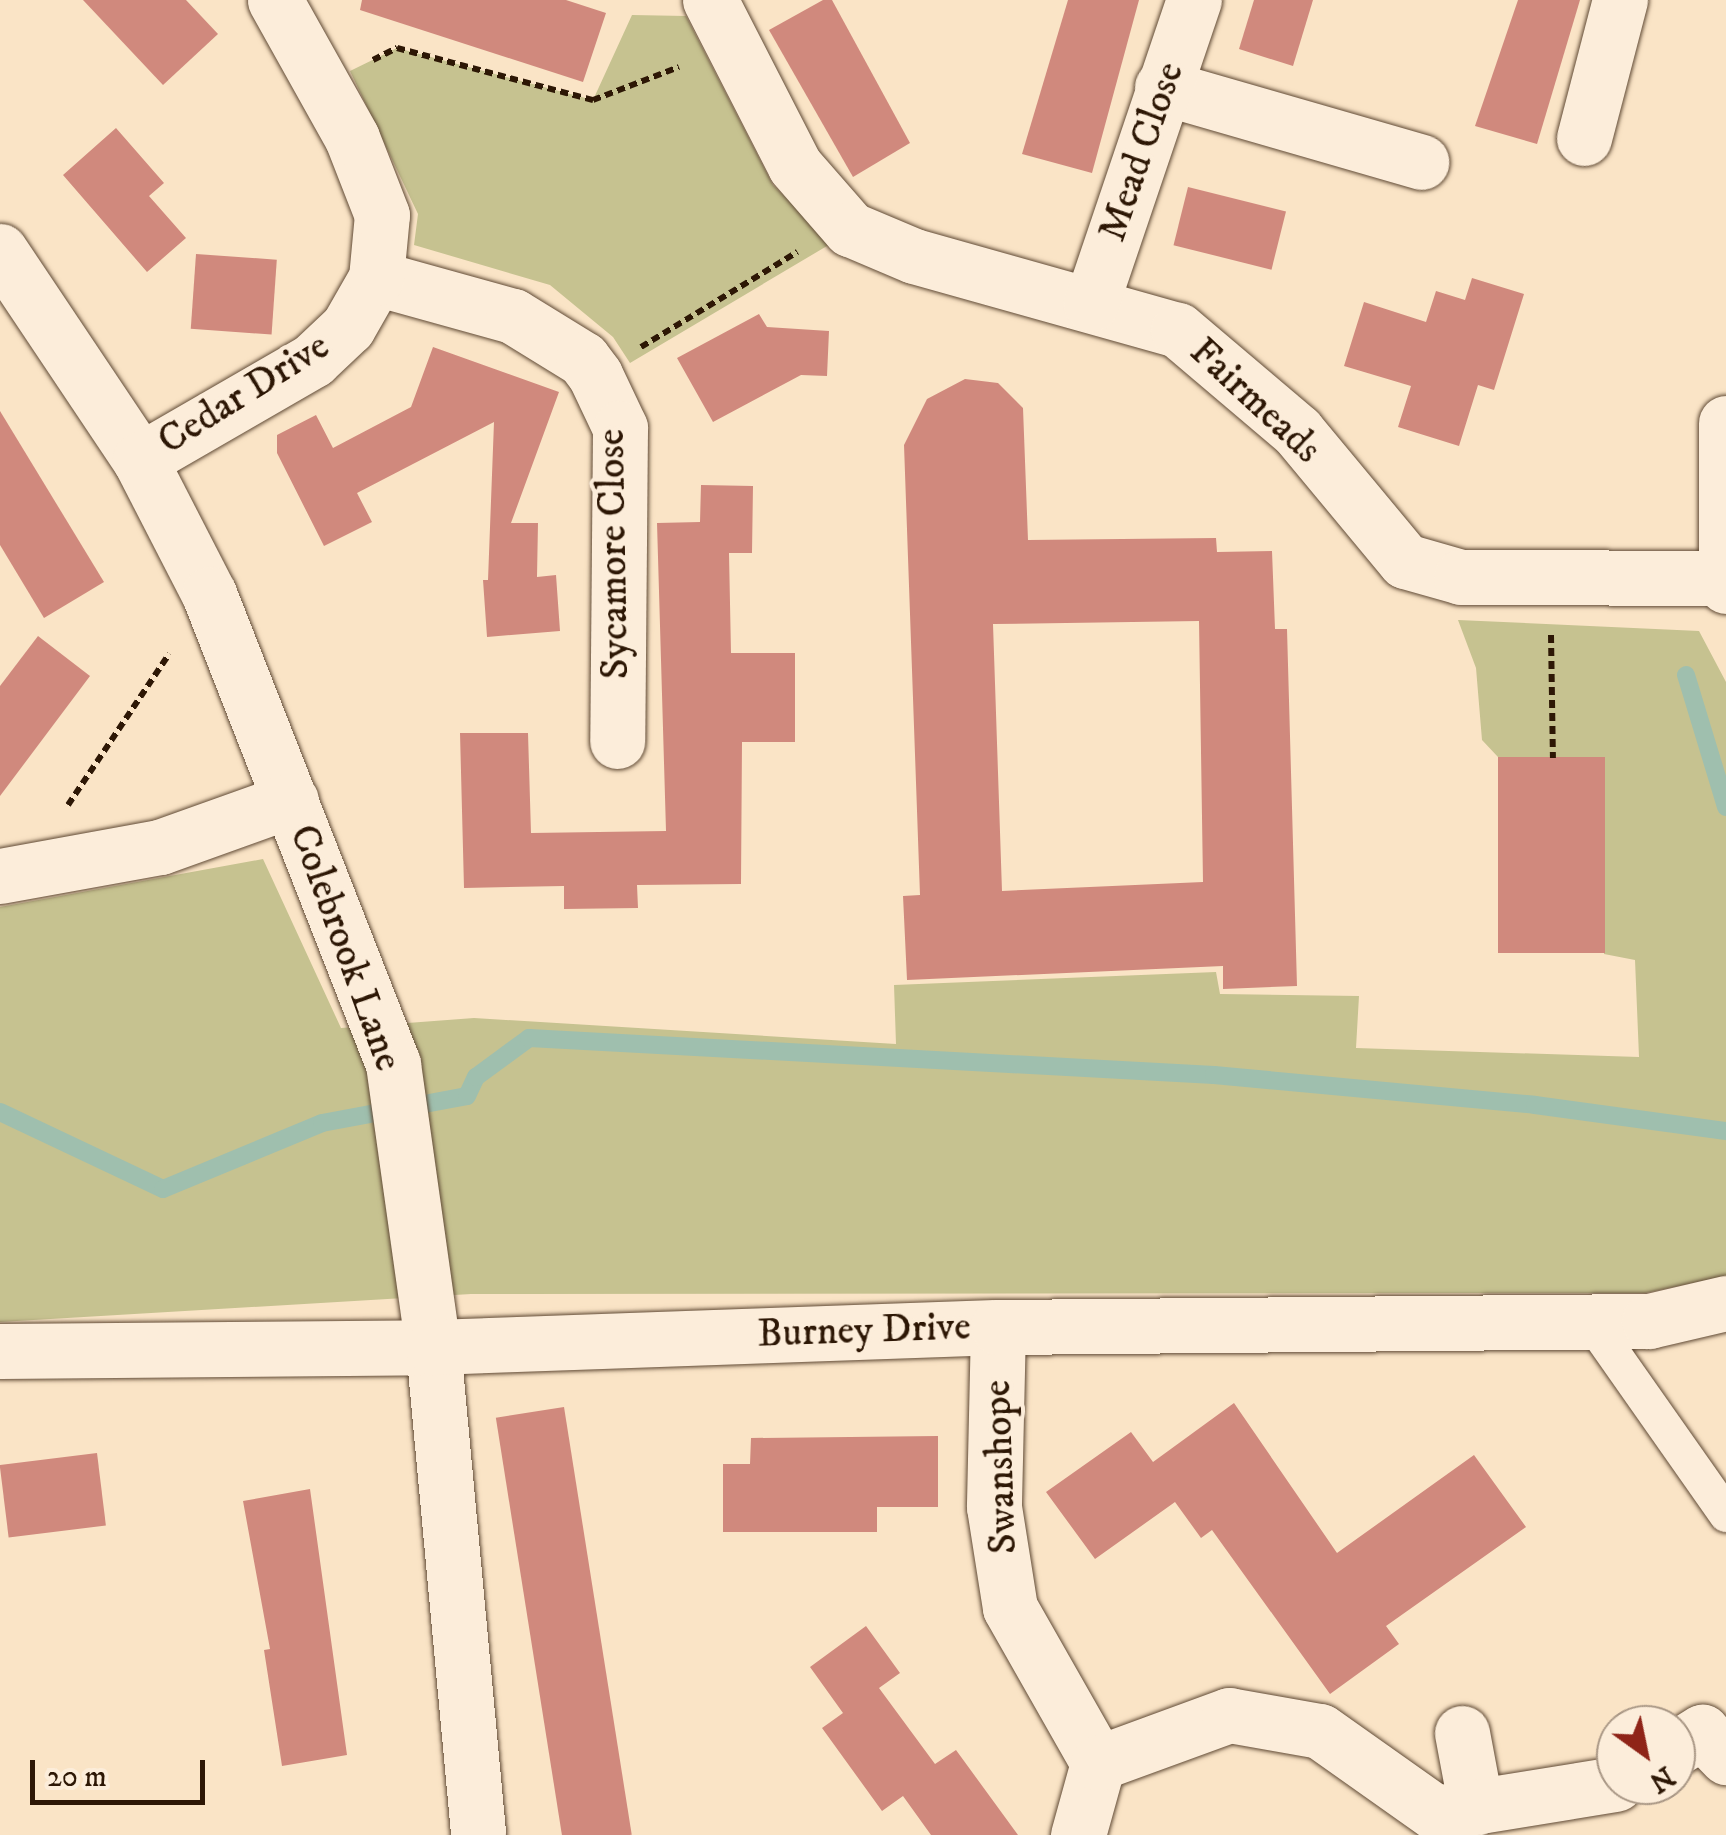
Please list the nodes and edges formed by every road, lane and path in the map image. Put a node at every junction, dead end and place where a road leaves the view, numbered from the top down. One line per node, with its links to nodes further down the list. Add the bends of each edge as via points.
1 (275, 0): 5 (street, Cedar Drive)
2 (1194, 0): 6 (street, Mead Close)
3 (1620, 0): 7 (street)
4 (721, 24): 5 (path, via 593,100 397,48); 9 (street, Fairmeads, via 796,166)
5 (323, 84): 11 (street, Cedar Drive, via 382,214)
6 (1162, 87): 8 (street); 12 (street, Mead Close)
7 (1584, 138)
8 (1421, 162)
9 (845, 222): 12 (street, Fairmeads, via 914,256); 13 (path)
10 (0, 251): 15 (street, Colebrook Lane)
11 (376, 278): 13 (street, Sycamore Close, via 513,316 583,359); 15 (street, Cedar Drive, via 348,326 313,360)
12 (1091, 304): 16 (street, Fairmeads, via 1178,330 1296,431 1405,561 1461,577)
13 (596, 375): 19 (street, Sycamore Close, via 620,428)
14 (1726, 423): 17 (street)
15 (140, 460): 18 (street, Colebrook Lane)
16 (1550, 578): 17 (street, Fairmeads); 20 (path)
17 (1724, 582)
18 (209, 594): 21 (street, Colebrook Lane); 22 (path)
19 (617, 740)
20 (1554, 758)
21 (291, 800): 22 (street, via 160,847); 26 (street, Colebrook Lane, via 393,1064)
22 (11, 875)
23 (1726, 1303): 24 (street, Burney Drive, via 1649,1321)
24 (1592, 1322): 25 (street, Burney Drive); 28 (lane)
25 (998, 1326): 26 (street, Burney Drive); 32 (street, Swanshope, via 994,1506 1010,1608)
26 (433, 1347): 27 (street, Burney Drive); 35 (street, Colebrook Lane)
27 (0, 1351)
28 (1726, 1514)
29 (1462, 1733): 34 (street)
30 (1696, 1736): 31 (street, via 1702,1732)
31 (1726, 1757)
32 (1098, 1763): 34 (street, via 1229,1715 1320,1730); 36 (street)
33 (1596, 1788): 34 (street)
34 (1448, 1819)
35 (478, 1835)
36 (1078, 1835)

